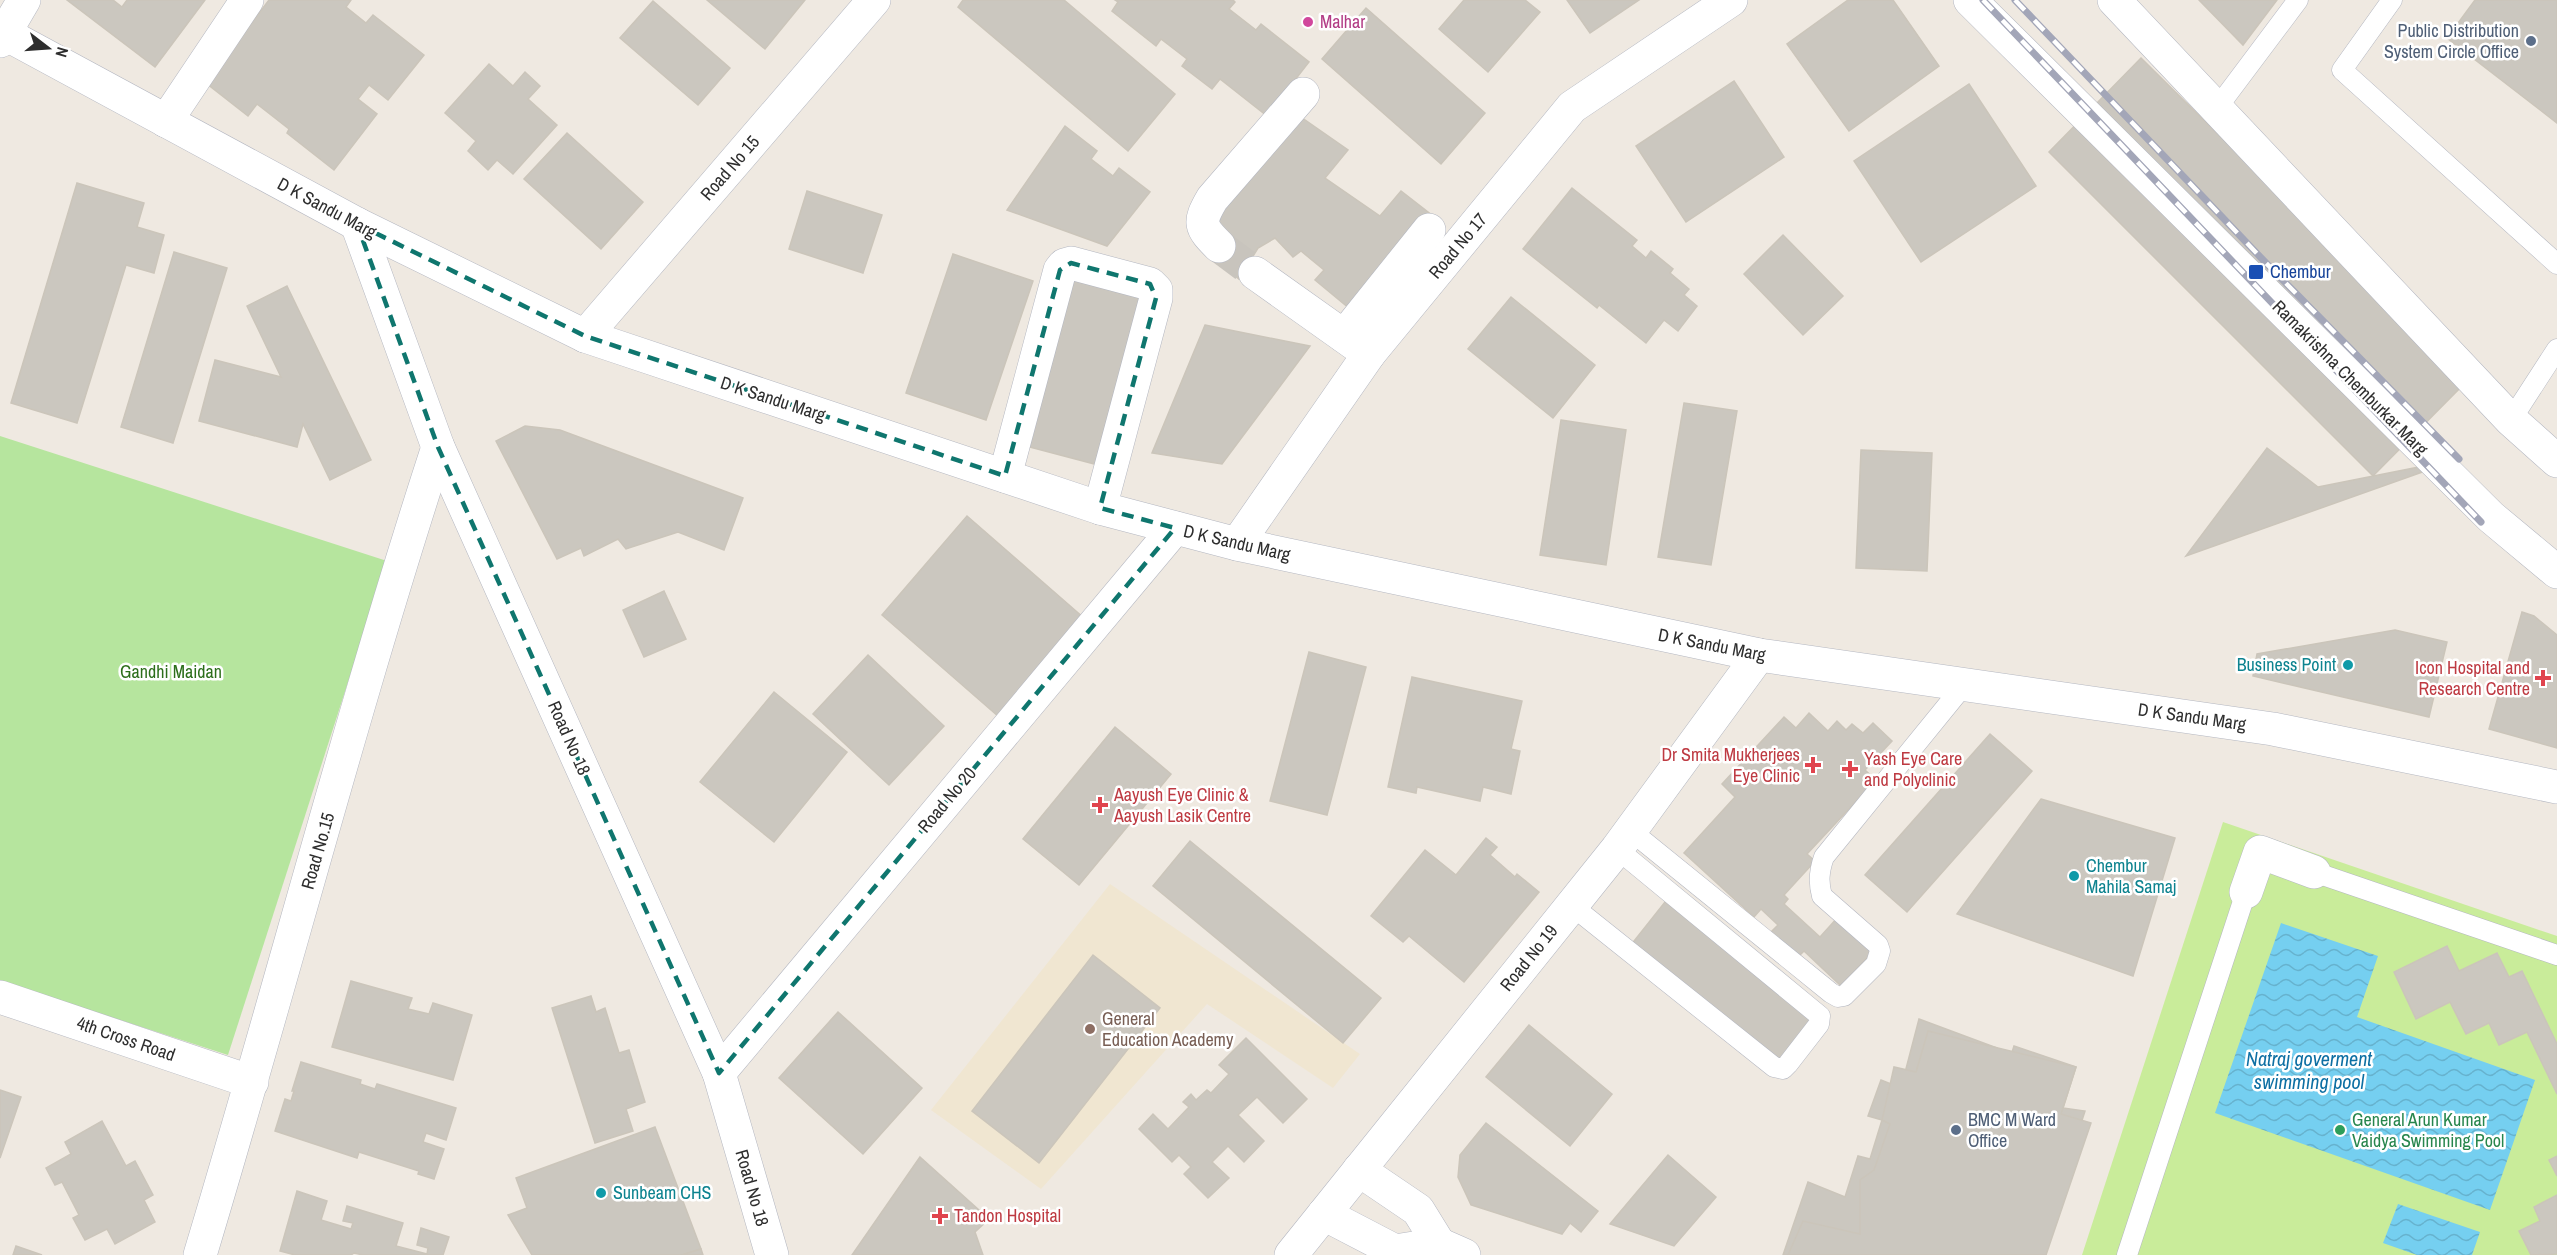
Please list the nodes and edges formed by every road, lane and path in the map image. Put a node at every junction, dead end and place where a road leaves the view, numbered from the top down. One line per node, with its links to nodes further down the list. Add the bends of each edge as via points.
1 (24, 0): 9 (street)
2 (247, 0): 12 (street)
3 (874, 0): 19 (street, Road No 15)
4 (1731, 0): 18 (street, Road No 17, via 1572,107)
5 (1970, 0): 29 (street, Ramakrishna Chemburkar Marg, via 2491,517)
6 (2114, 0): 11 (street)
7 (2298, 0): 11 (lane)
8 (2392, 0): 16 (lane, via 2342,70)
9 (1, 35): 12 (street, D K Sandu Marg)
10 (1303, 94): 15 (street, via 1208,206 1202,223)
11 (2217, 108): 22 (street)
12 (166, 121): 13 (street, D K Sandu Marg)
13 (357, 225): 19 (street, D K Sandu Marg); 23 (street, Road No 18)
14 (1429, 230): 18 (street)
15 (1218, 246)
16 (2557, 264)
17 (1255, 273): 20 (street)
18 (1402, 289): 20 (street, Road No 17)
19 (585, 336): 25 (street, D K Sandu Marg)
20 (1357, 345): 28 (street, Road No 17)
21 (2557, 349): 22 (lane)
22 (2511, 420): 24 (street)
23 (438, 447): 39 (street, Road No 18); 40 (street, Road No.15, via 399,565)
24 (2557, 461)
25 (1005, 476): 26 (street, D K Sandu Marg); 26 (street, via 1064,264 1150,284 1156,290 1156,298)
26 (1100, 508): 27 (street, D K Sandu Marg)
27 (1175, 528): 28 (street, D K Sandu Marg); 39 (street, Road No 20)
28 (1236, 544): 30 (street, D K Sandu Marg)
29 (2557, 572)
30 (1759, 655): 31 (street, D K Sandu Marg); 33 (street, Road No 19)
31 (1964, 685): 32 (street, D K Sandu Marg, via 2273,729); 33 (lane, via 1824,857 1819,870 1822,896 1880,951 1876,964 1844,996 1832,993)
32 (2557, 787)
33 (1624, 840): 36 (street, Road No 19); 36 (lane, via 1820,1016 1819,1024 1788,1064 1783,1069 1774,1067)
34 (2314, 872): 35 (street, via 2260,852); 37 (lane)
35 (2246, 892): 47 (lane)
36 (1571, 905): 41 (street, Road No 19)
37 (2557, 955)
38 (0, 997): 40 (street, 4th Cross Road)
39 (719, 1073): 45 (street, Road No 18)
40 (252, 1082): 44 (street, Road No.15)
41 (1359, 1170): 42 (street, Road No 19); 43 (street, via 1418,1210)
42 (1323, 1214): 43 (street, via 1395,1251); 46 (street, Road No 19)
43 (1451, 1250)
44 (200, 1255)
45 (772, 1255)
46 (1291, 1255)
47 (2127, 1255)

